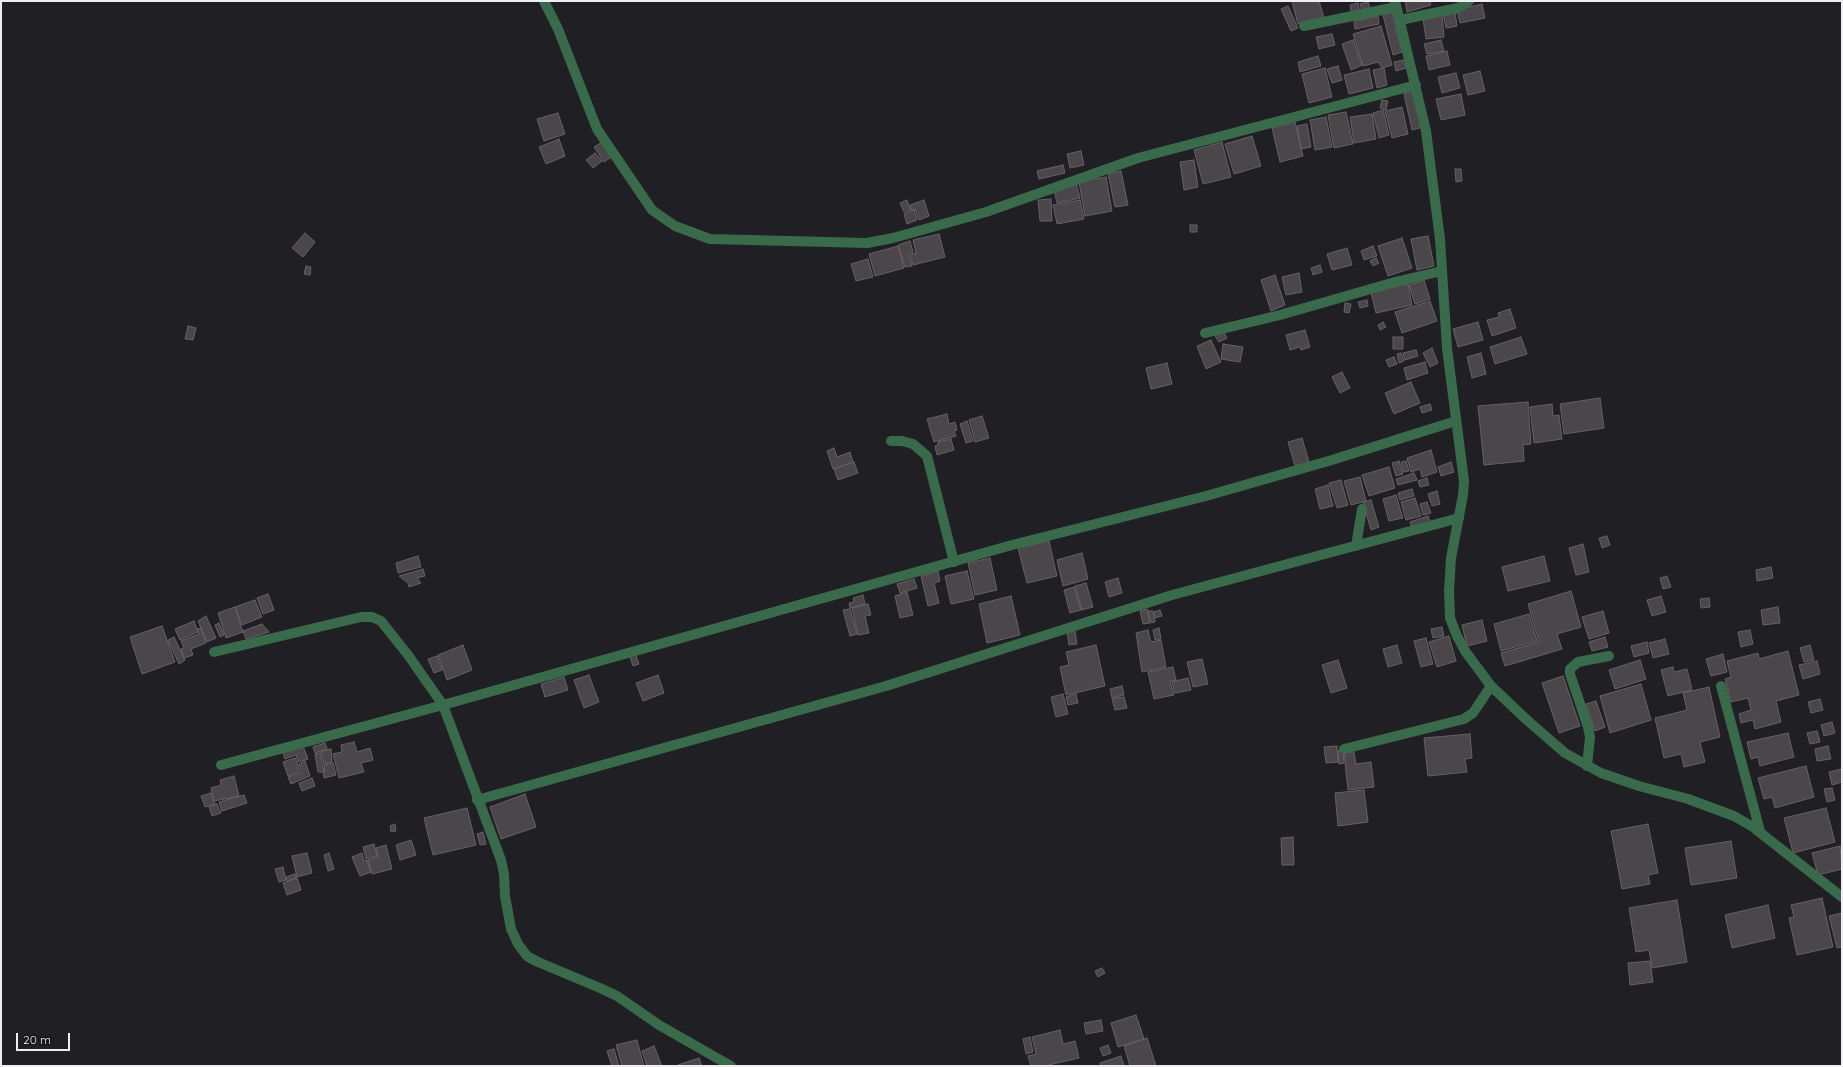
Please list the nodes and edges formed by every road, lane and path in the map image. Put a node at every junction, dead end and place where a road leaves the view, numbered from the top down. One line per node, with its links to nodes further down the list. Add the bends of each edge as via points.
1 (544, 1): 6 (street, via 558,29 597,129 652,210 675,226 710,239 867,243 893,238 986,212 1138,158)
2 (1468, 1): 4 (street, via 1458,8)
3 (1396, 4): 4 (street); 5 (street)
4 (1400, 20): 6 (street)
5 (1304, 26)
6 (1416, 85): 7 (street, via 1426,131)
7 (1442, 271): 8 (street); 9 (street, via 1447,348)
8 (1205, 333)
9 (1456, 421): 12 (street, via 1464,481); 14 (street, via 1206,496 1075,528)
10 (891, 441): 14 (street, via 913,444 927,456)
11 (1362, 509): 13 (street)
12 (1459, 518): 13 (street); 17 (street, via 1451,558 1450,618 1465,651)
13 (1356, 546): 23 (street, via 1172,595 886,686)
14 (954, 562): 19 (street)
15 (214, 652): 19 (street, via 361,617 372,617 385,626)
16 (1609, 656): 22 (street, via 1578,662 1570,669 1590,737)
17 (1491, 686): 20 (street, via 1473,713 1464,719); 22 (street, via 1565,754)
18 (1721, 686): 24 (street)
19 (443, 706): 21 (street); 23 (street)
20 (1344, 749)
21 (221, 765)
22 (1587, 766): 24 (street, via 1639,786 1734,816)
23 (477, 800): 26 (street, via 501,860 511,929 518,944 528,956 617,996 659,1025)
24 (1760, 831): 25 (street)
25 (1842, 897)
26 (730, 1066)

